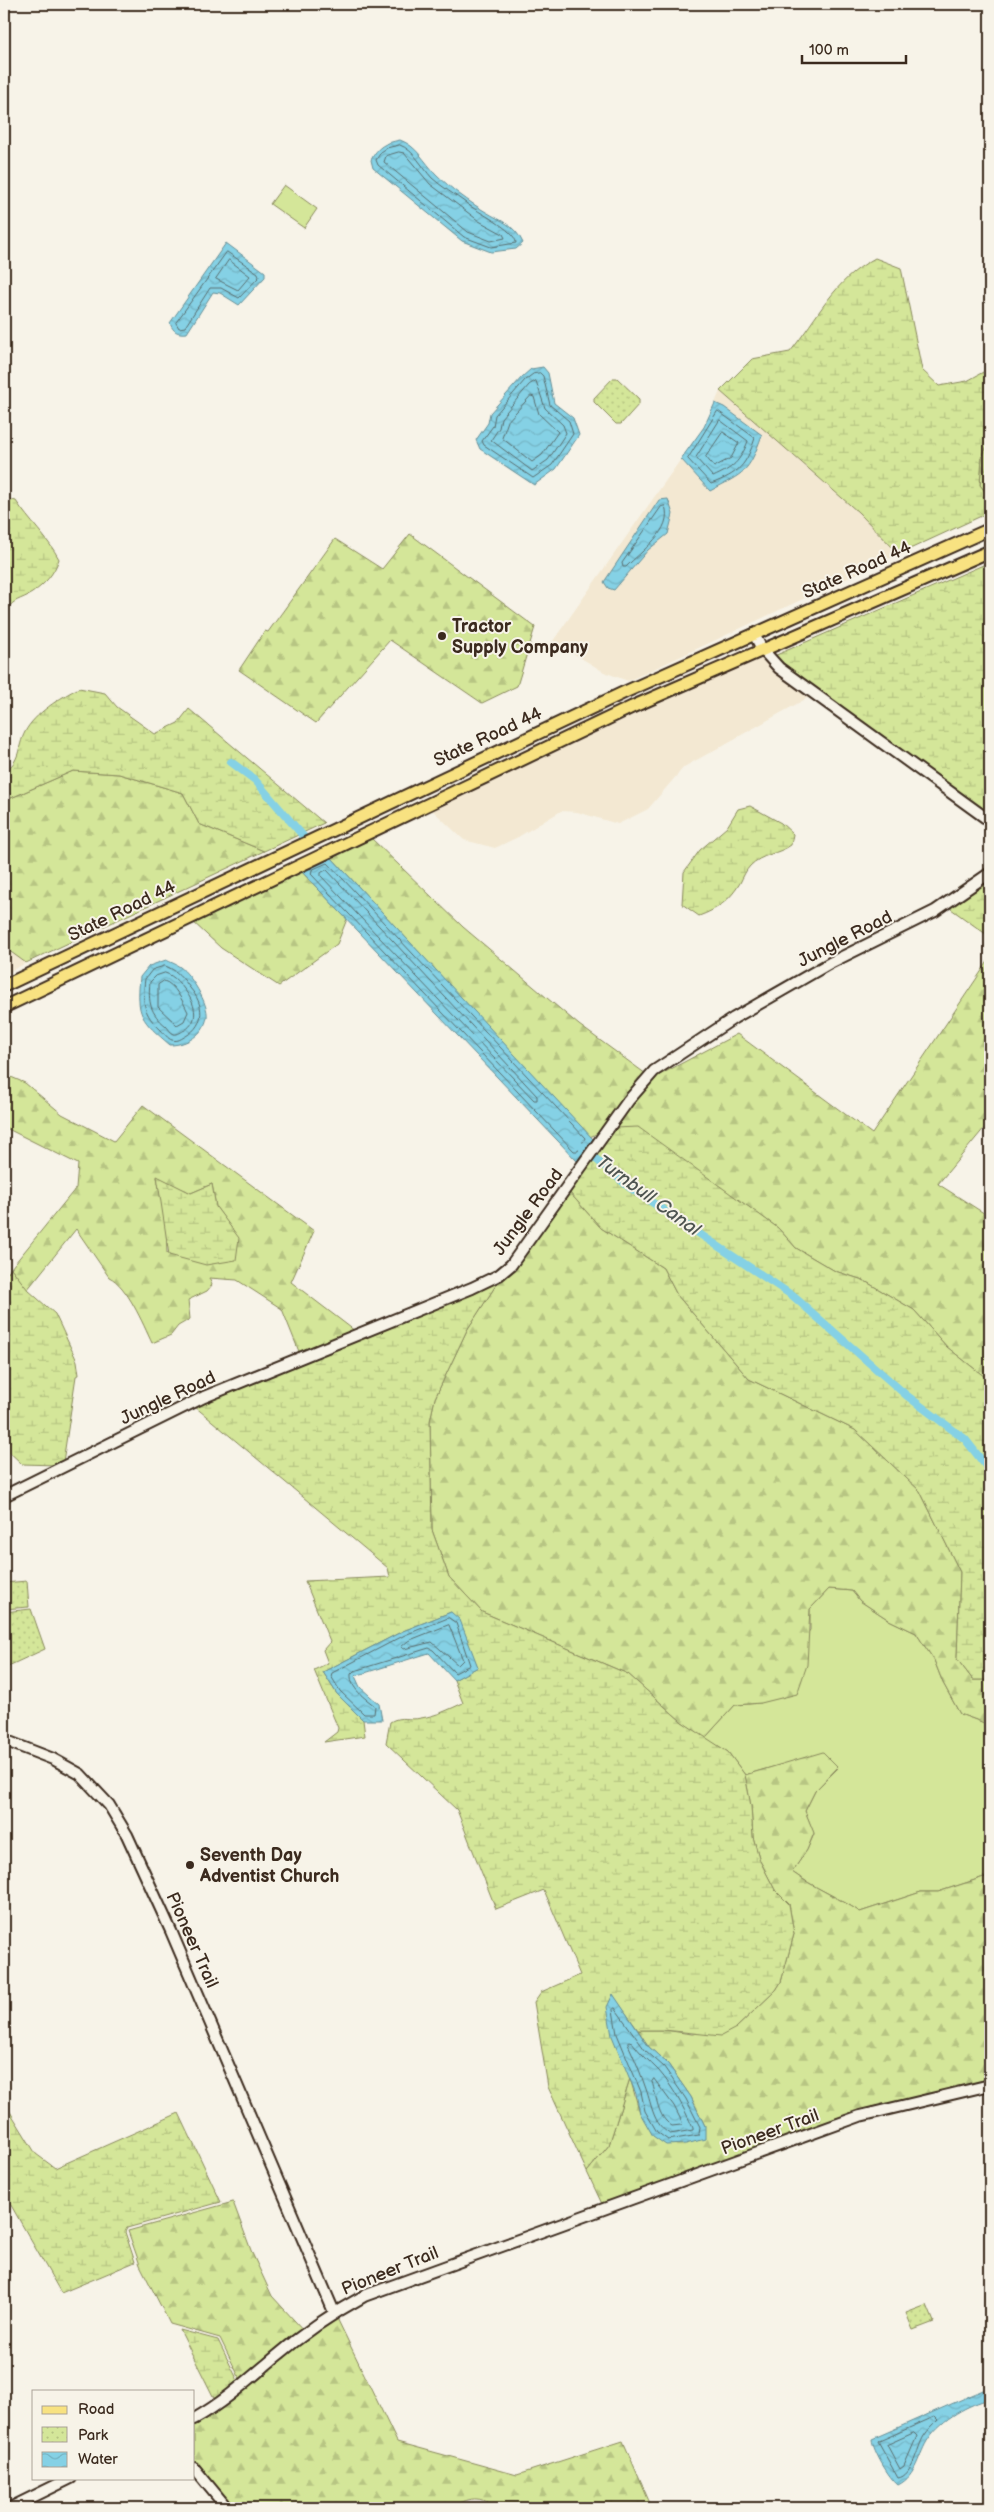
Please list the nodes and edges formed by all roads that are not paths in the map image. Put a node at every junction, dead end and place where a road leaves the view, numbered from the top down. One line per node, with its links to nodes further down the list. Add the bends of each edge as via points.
1 (990, 529): 3 (main road, State Road 44)
2 (990, 550): 4 (main road, State Road 44)
3 (754, 634): 4 (street); 7 (main road, State Road 44)
4 (762, 649): 5 (street, via 779,668); 8 (main road, State Road 44, via 632,707)
5 (990, 822)
6 (990, 873): 11 (street, Jungle Road, via 934,911 823,967 734,1018 654,1071 628,1101 511,1265 498,1275 204,1397)
7 (143, 920): 8 (main road); 9 (main road, State Road 44)
8 (151, 935): 10 (main road, State Road 44)
9 (4, 986)
10 (4, 1007)
11 (4, 1496)
12 (4, 1740): 14 (street, Pioneer Trail, via 53,1759 80,1774 99,1792 118,1820 172,1931)
13 (990, 2085): 14 (street, Pioneer Trail, via 860,2116 364,2296)
14 (334, 2312): 15 (street, via 305,2332 218,2406)
15 (195, 2418)
16 (195, 2469): 19 (street)
17 (67, 2480): 18 (street)
18 (10, 2508)
19 (227, 2508)

